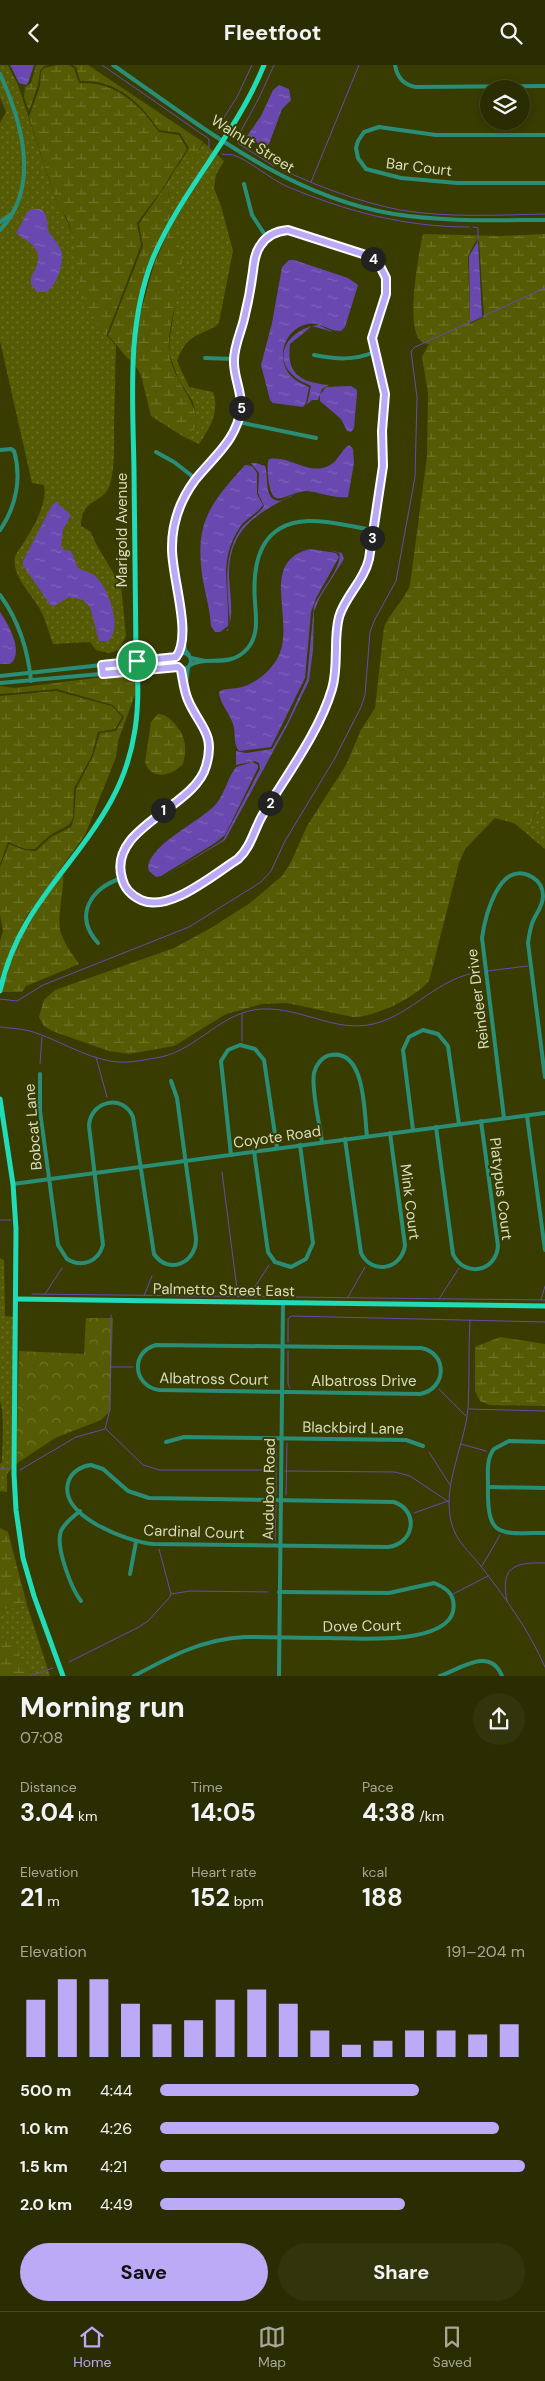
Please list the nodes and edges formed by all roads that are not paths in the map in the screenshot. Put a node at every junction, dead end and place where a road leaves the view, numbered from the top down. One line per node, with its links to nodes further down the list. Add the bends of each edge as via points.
1 (112, 65): 7 (street, Walnut Street)
2 (264, 65): 7 (main road, Marigold Avenue, via 245,107)
3 (395, 65): 5 (street, via 400,79 416,87)
4 (0, 74): 10 (street, via 15,112 24,159 23,187)
5 (545, 86)
6 (545, 135): 8 (street, Bar Court, via 436,135 379,127 362,134 356,149 362,166 388,176 443,183)
7 (223, 141): 11 (street, Walnut Street, via 289,180 372,210 448,220); 30 (main road, Marigold Avenue, via 160,242 146,279 137,319 133,365)
8 (545, 183)
9 (244, 185): 14 (street, via 252,215)
10 (10, 215): 12 (street); 13 (street)
11 (545, 220)
12 (0, 222)
13 (0, 230)
14 (267, 238): 15 (street, via 279,232 293,231 366,255 376,262 385,275 387,290 373,330); 18 (street, via 254,257)
15 (374, 352): 16 (street, via 339,359); 25 (street, via 385,394 383,466)
16 (314, 355)
17 (205, 358): 18 (street)
18 (234, 359): 19 (street, via 241,396)
19 (238, 423): 20 (street); 23 (street, via 224,449)
20 (316, 438)
21 (0, 450): 24 (street, via 14,451 18,477 14,501)
22 (156, 452): 23 (street)
23 (196, 479): 27 (street, via 178,511 172,539)
24 (0, 530)
25 (373, 530): 31 (street, via 313,521 293,524 276,532 261,549 254,568 256,626 251,644 235,658); 42 (street, via 365,571 339,616 330,693 314,729 261,817 246,851 166,902 141,900 131,893)
26 (0, 595): 36 (street, via 20,631)
27 (183, 638): 28 (street); 29 (street)
28 (177, 655): 29 (street, via 184,652); 30 (street); 34 (street)
29 (190, 656): 31 (street); 33 (street)
30 (137, 661): 32 (street); 35 (main road, Marigold Avenue)
31 (205, 661): 33 (street)
32 (102, 665): 36 (street); 37 (street)
33 (189, 666): 34 (street); 41 (street)
34 (178, 667): 35 (street); 41 (street)
35 (138, 670): 37 (street); 44 (main road, Marigold Avenue, via 136,733 121,780 100,819 28,918 11,955)
36 (30, 673): 38 (street); 39 (street)
37 (103, 674): 39 (street)
38 (0, 676)
39 (31, 681): 40 (street)
40 (0, 683)
41 (185, 691): 42 (street, via 207,735 209,753 206,768 193,789 155,817 127,846 121,858)
42 (122, 878): 43 (street, via 104,885 89,902 88,926)
43 (98, 943)
44 (0, 991)
45 (40, 1074): 67 (street, Bobcat Lane, via 40,1111)
46 (545, 1077): 51 (street, Reindeer Drive, via 528,943 530,928 543,895 535,879 517,874 502,883 491,903 482,945)
47 (171, 1081): 64 (street, Bobcat Lane, via 177,1098)
48 (0, 1099): 68 (main road)
49 (545, 1113): 50 (street, Coyote Road)
50 (527, 1116): 51 (street, Coyote Road); 69 (street)
51 (504, 1118): 52 (street, Coyote Road)
52 (481, 1121): 53 (street, Coyote Road); 54 (street, Platypus Court, via 498,1246 494,1260 479,1269 465,1267 453,1254)
53 (458, 1124): 54 (street, Coyote Road); 55 (street, via 448,1045 438,1033 423,1030 409,1037 403,1051)
54 (436, 1127): 55 (street, Coyote Road)
55 (413, 1130): 56 (street, Coyote Road)
56 (390, 1133): 57 (street, Coyote Road); 58 (street, Mink Court, via 405,1245 404,1253 397,1262 384,1267 369,1263 360,1250)
57 (367, 1136): 58 (street, Coyote Road); 59 (street, via 358,1071 348,1058 334,1054 320,1061 314,1076)
58 (345, 1139): 59 (street, Coyote Road)
59 (322, 1142): 60 (street, Coyote Road)
60 (300, 1145): 61 (street, Coyote Road); 62 (street, via 313,1243 306,1259 291,1267 275,1262 268,1251)
61 (277, 1149): 62 (street, Coyote Road); 63 (street, via 264,1060 255,1049 240,1045 228,1050 220,1064)
62 (254, 1151): 63 (street, Coyote Road)
63 (231, 1155): 64 (street, Coyote Road)
64 (186, 1161): 65 (street, Coyote Road); 65 (street, Bobcat Lane, via 196,1244 190,1258 175,1265 161,1262 152,1251)
65 (140, 1167): 66 (street, Coyote Road); 66 (street, Bobcat Lane, via 132,1114 122,1104 110,1102 96,1108 89,1121)
66 (94, 1173): 67 (street, Coyote Road); 67 (street, Bobcat Lane, via 103,1241 98,1255 84,1264 67,1259 59,1248)
67 (49, 1179): 68 (street, Coyote Road)
68 (13, 1184): 70 (main road)
69 (545, 1250)
70 (16, 1299): 71 (main road, Palmetto Street East); 90 (main road, via 14,1474 17,1522 28,1577)
71 (283, 1303): 72 (main road, Palmetto Street East); 73 (street, Audubon Road)
72 (545, 1306)
73 (283, 1346): 74 (street, Audubon Road); 74 (street, Albatross Court, via 156,1345 143,1352 137,1369 143,1383 155,1390); 74 (street, Albatross Drive, via 421,1348 437,1357 441,1371 436,1385 420,1394)
74 (282, 1392): 75 (street, Audubon Road)
75 (281, 1438): 76 (street, Blackbird Lane, via 184,1437); 78 (street, Blackbird Lane, via 406,1440); 81 (street, Audubon Road)
76 (166, 1442)
77 (545, 1442): 79 (street, via 509,1441 496,1446 489,1457)
78 (423, 1446)
79 (488, 1487): 80 (street); 83 (street, via 488,1513 495,1527 507,1533)
80 (545, 1488)
81 (280, 1500): 82 (street, Cardinal Court, via 149,1498 128,1491 100,1467 88,1465 76,1471 68,1486 70,1498); 85 (street, Audubon Road); 85 (street, Cardinal Court, via 394,1502 406,1510 411,1523 406,1539 392,1547)
82 (80, 1511): 84 (street, Cardinal Court, via 104,1530); 88 (street, via 63,1527 59,1540 70,1583)
83 (545, 1533)
84 (136, 1542): 85 (street, Cardinal Court); 86 (street)
85 (280, 1546): 87 (street, Audubon Road)
86 (130, 1574)
87 (279, 1592): 89 (street, Audubon Road); 89 (street, Dove Court, via 390,1593 434,1583 447,1590 453,1606 449,1618 440,1626 406,1637)
88 (81, 1601)
89 (279, 1637): 91 (street, via 214,1640 179,1652); 92 (street, Audubon Road)
90 (63, 1676)
91 (134, 1676)
92 (279, 1676)
93 (440, 1676): 94 (street, via 482,1660 494,1665)
94 (502, 1676)

